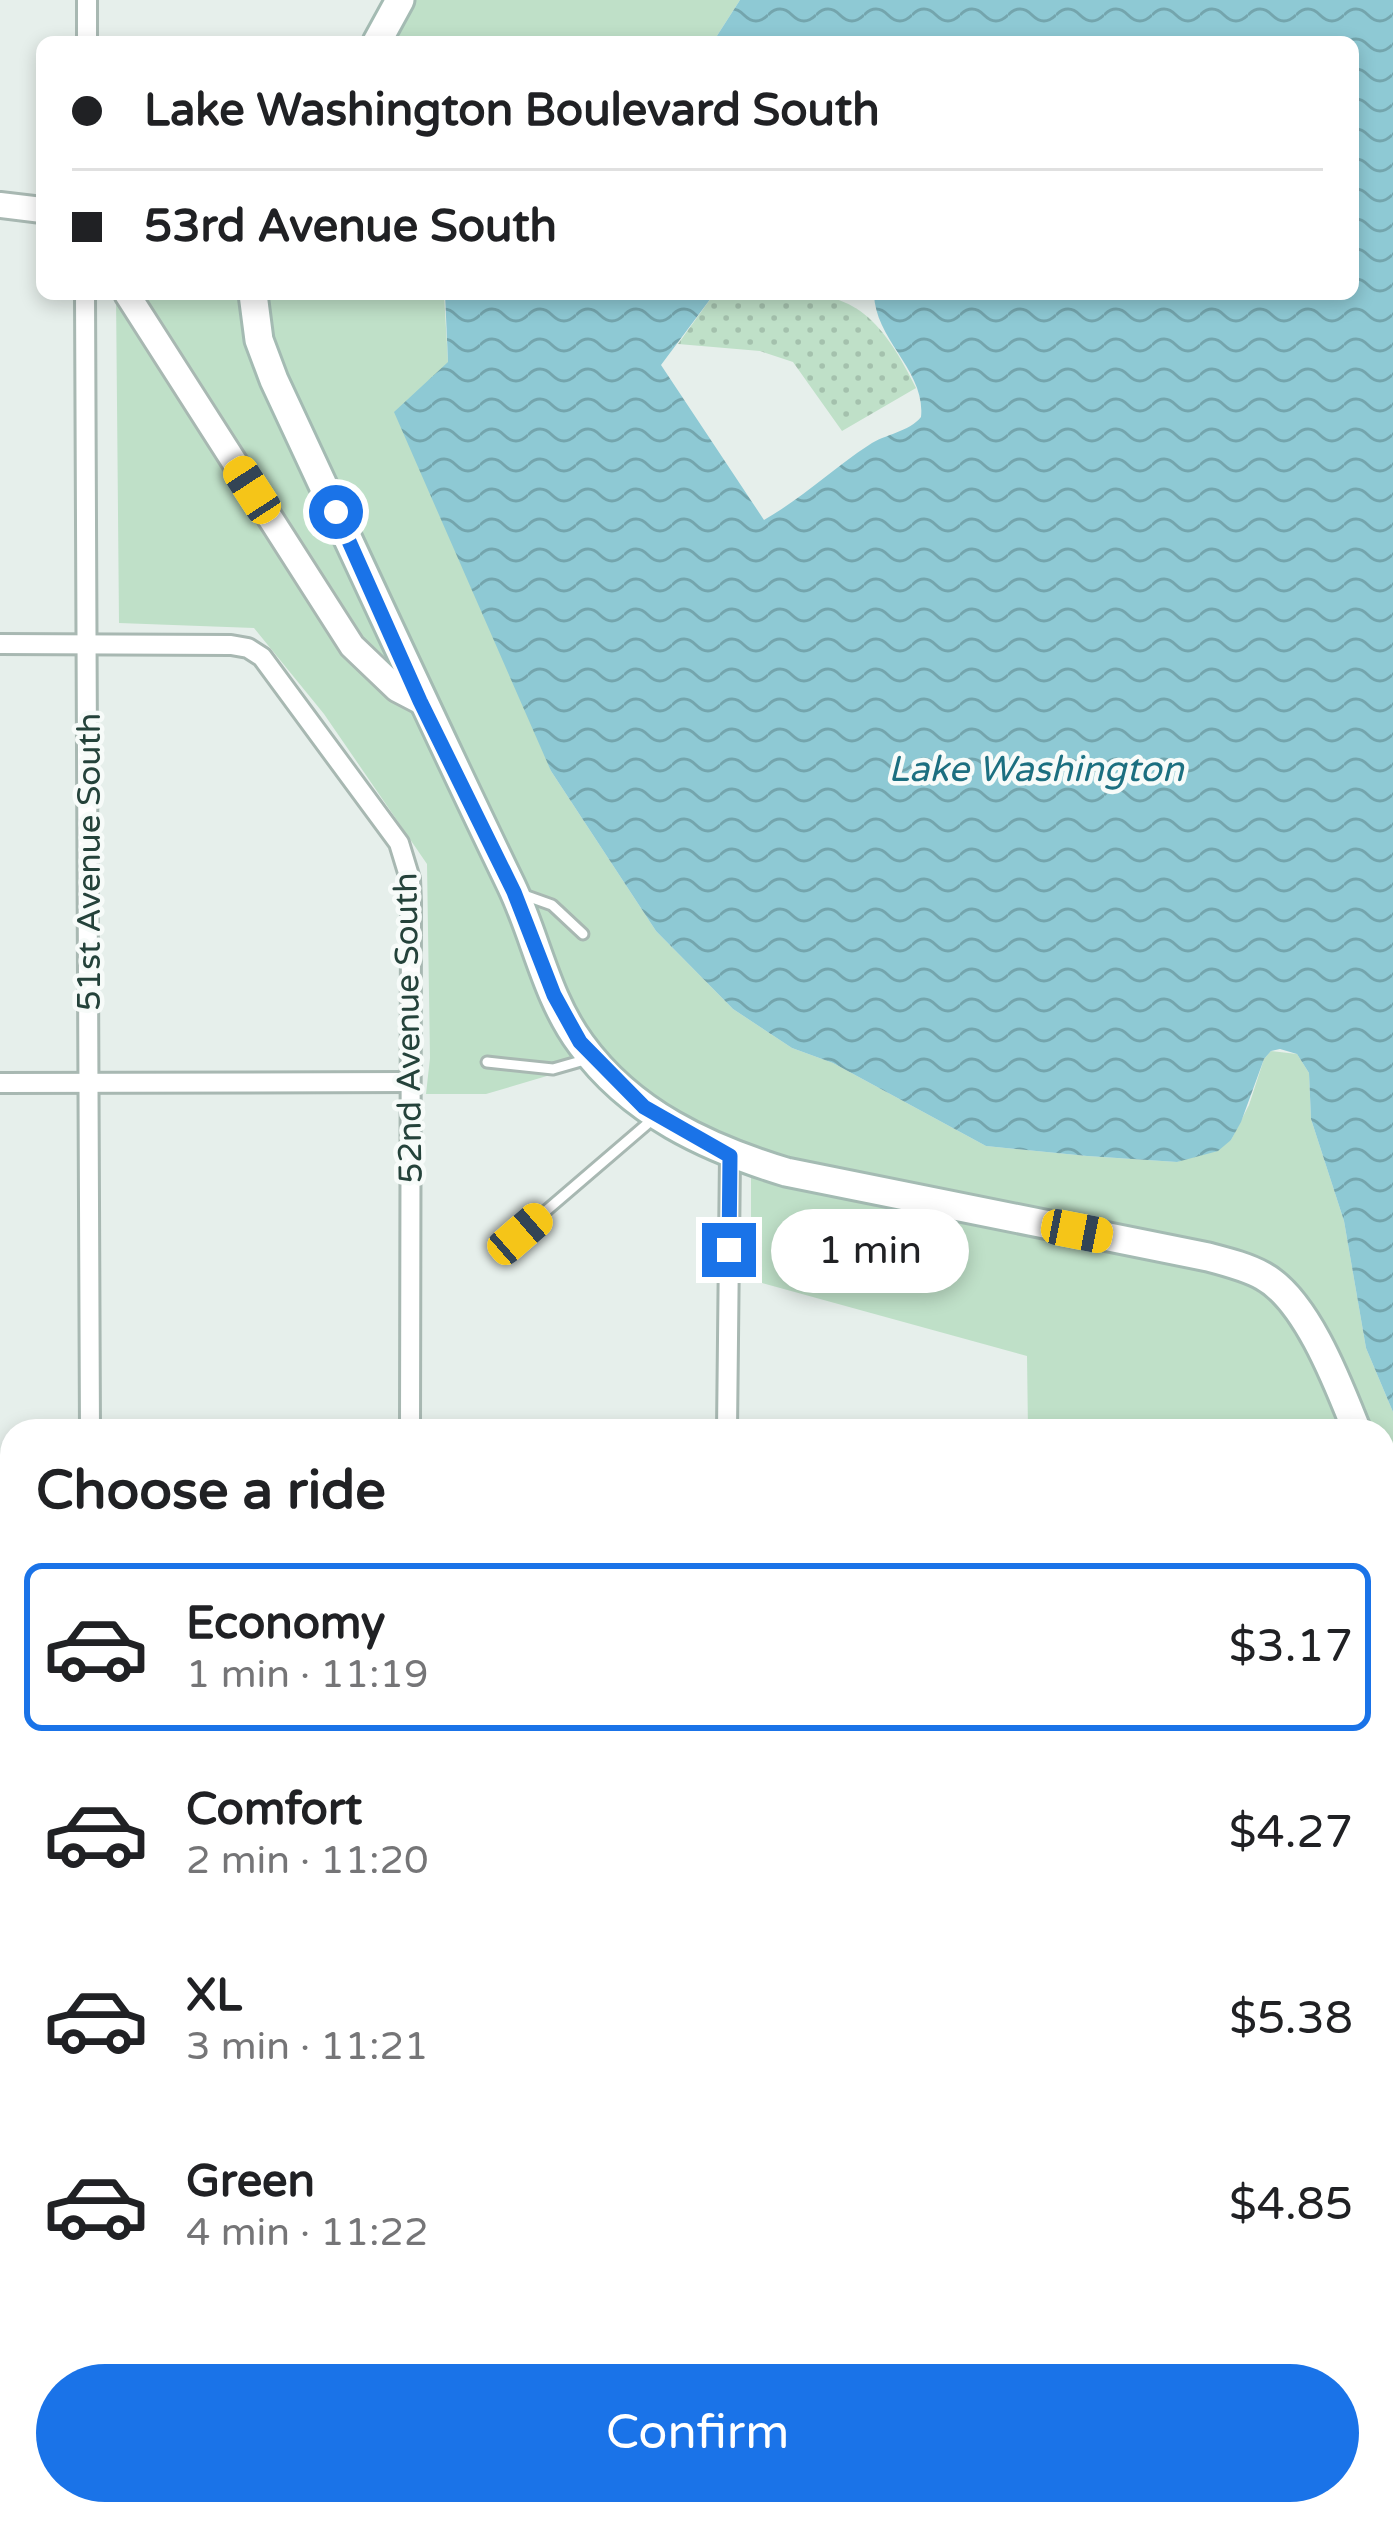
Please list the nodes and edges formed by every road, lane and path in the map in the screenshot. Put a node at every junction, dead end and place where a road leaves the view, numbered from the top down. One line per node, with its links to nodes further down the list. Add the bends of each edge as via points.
1 (87, 0): 3 (street)
2 (400, 0): 4 (main road)
3 (87, 36)
4 (380, 36)
5 (0, 205): 6 (street)
6 (36, 209)
7 (85, 300): 11 (street, 51st Avenue South)
8 (131, 300): 12 (street, via 352,646)
9 (254, 300): 12 (main road, via 274,380)
10 (0, 644): 11 (street)
11 (86, 644): 17 (street, 52nd Avenue South, via 231,645 271,668 406,859); 19 (street, 51st Avenue South)
12 (420, 701): 13 (main road)
13 (514, 892): 14 (lane, via 552,905); 15 (main road, via 554,995)
14 (583, 934)
15 (593, 1058): 16 (lane, via 553,1069); 20 (main road)
16 (487, 1062)
17 (410, 1082): 19 (street); 24 (street, 52nd Avenue South)
18 (0, 1083): 19 (street)
19 (89, 1084): 23 (street, 51st Avenue South)
20 (657, 1116): 21 (main road); 22 (lane)
21 (730, 1156): 25 (street); 26 (main road, via 1250,1270 1294,1308)
22 (520, 1234)
23 (90, 1419)
24 (410, 1419)
25 (728, 1419)
26 (1352, 1419)

